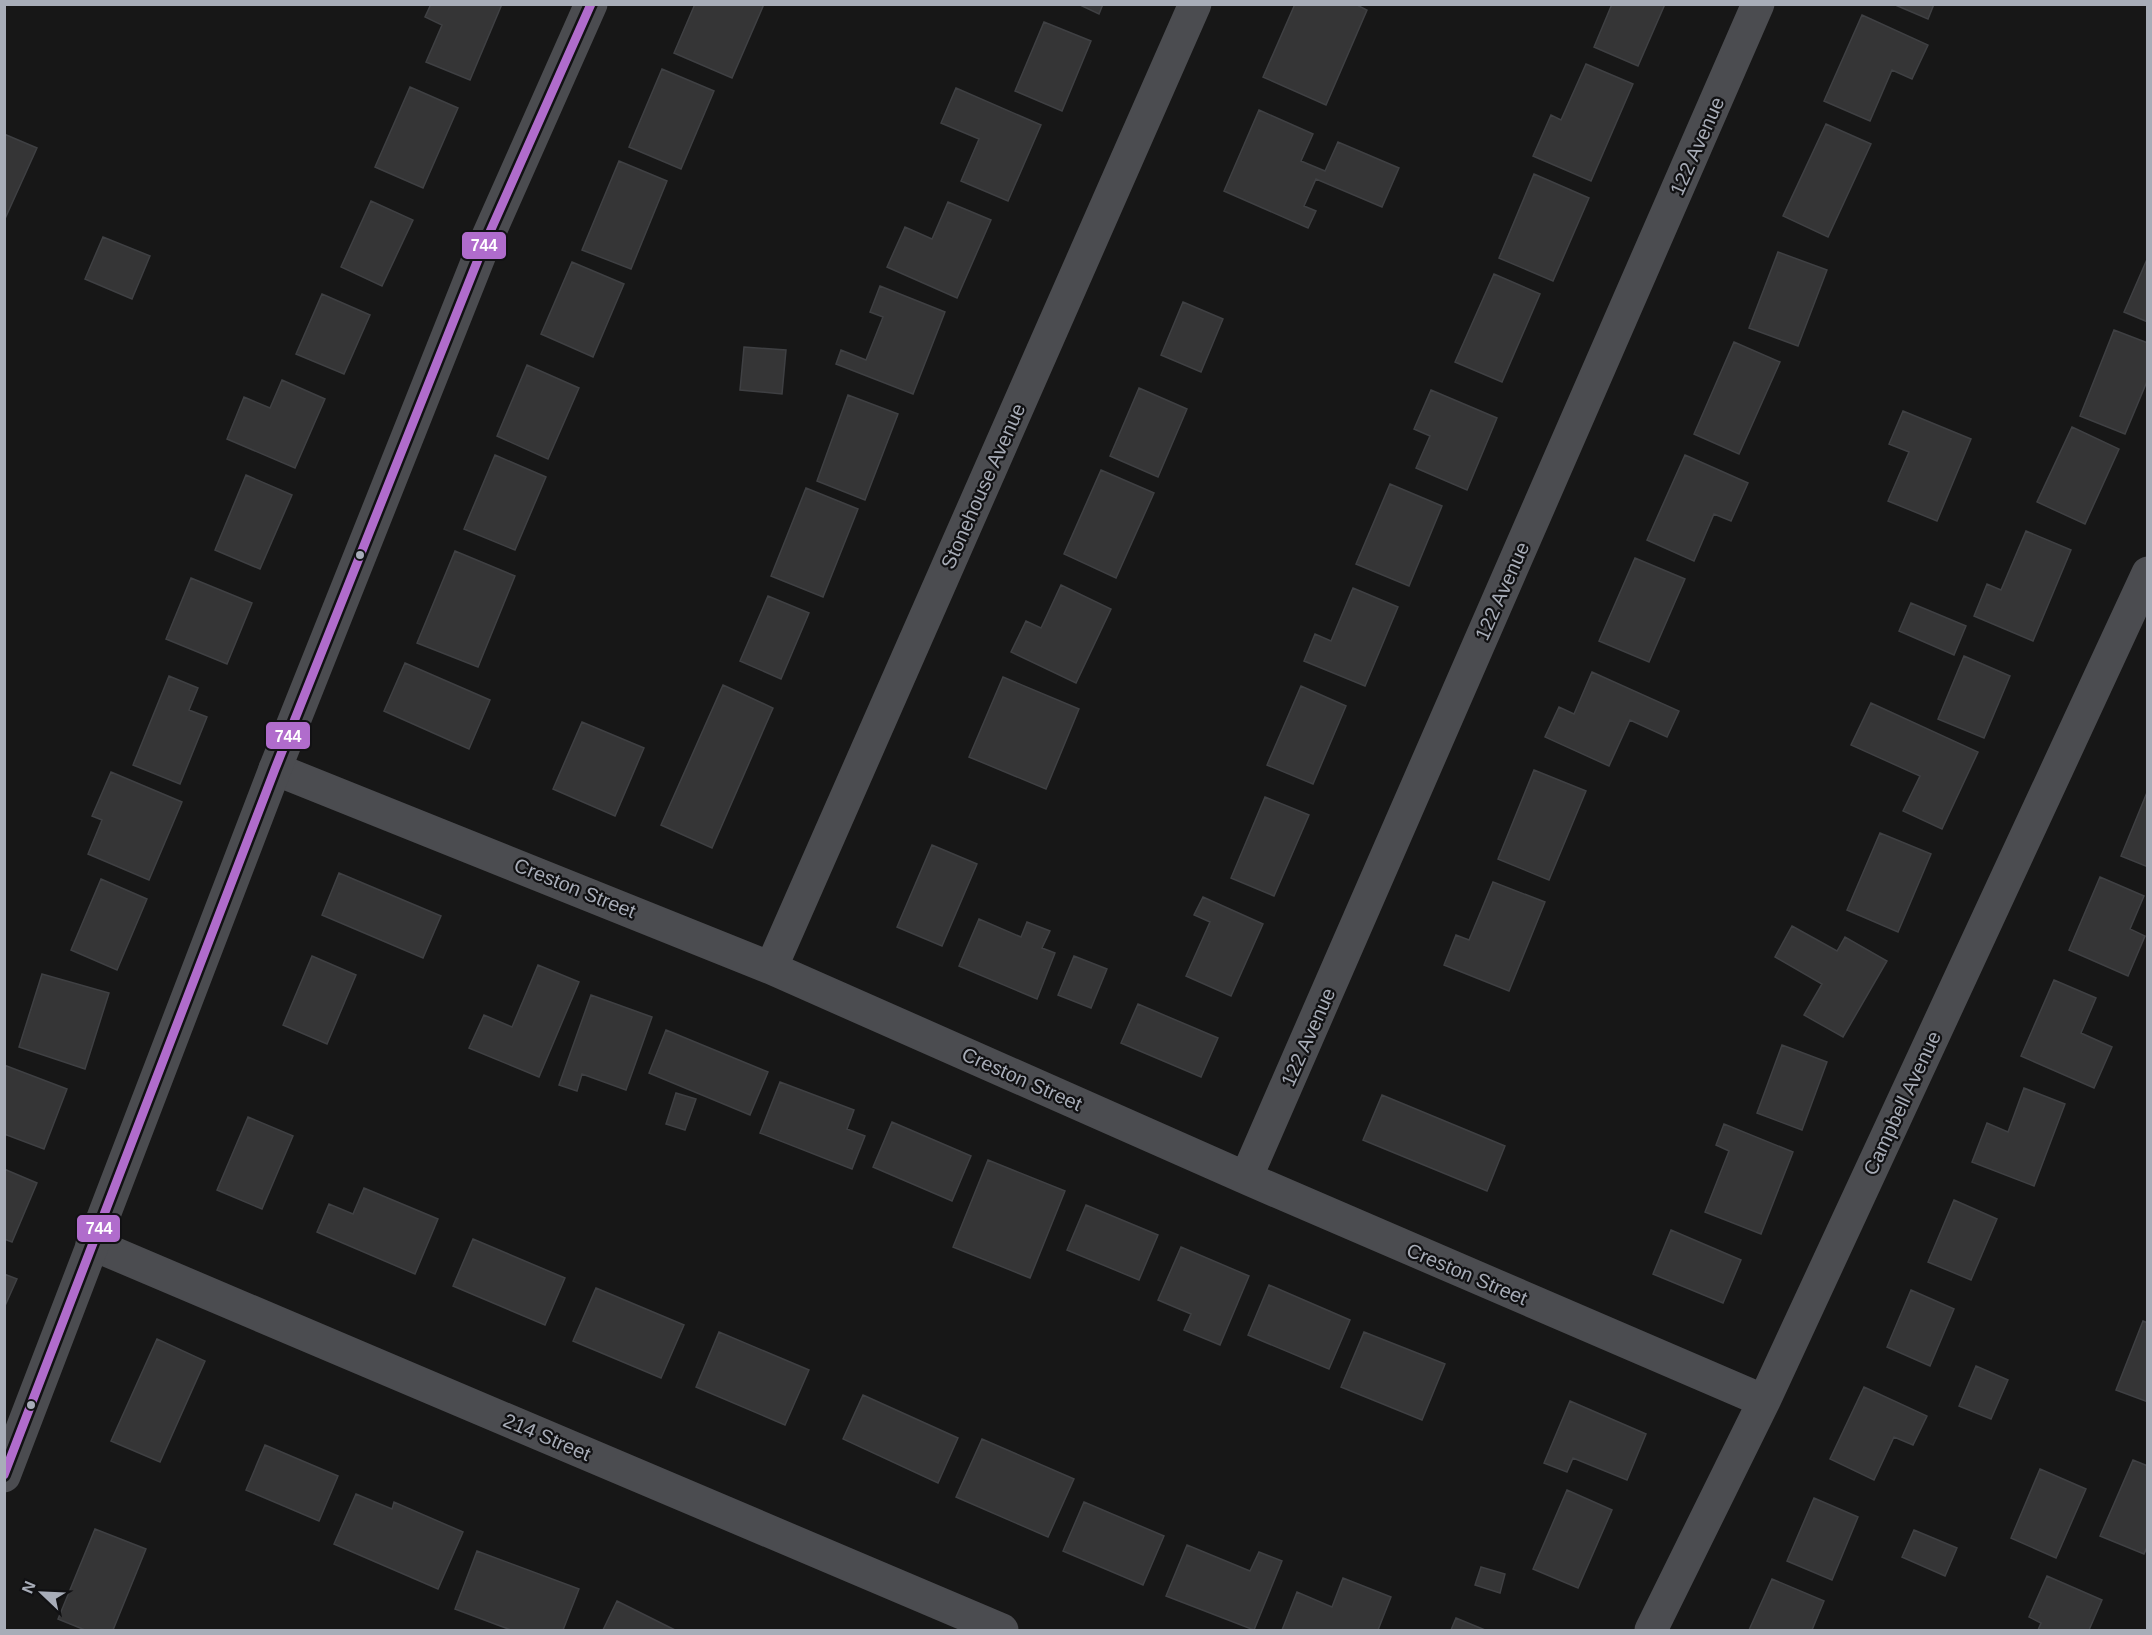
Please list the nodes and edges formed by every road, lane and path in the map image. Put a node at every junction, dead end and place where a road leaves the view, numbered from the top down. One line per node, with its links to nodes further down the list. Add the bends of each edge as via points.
1 (591, 4): 5 (street, via 481,252)
2 (1195, 4): 6 (street, Stonehouse Avenue)
3 (1758, 4): 7 (street, 122 Avenue)
4 (2148, 573): 9 (street, Campbell Avenue)
5 (275, 769): 6 (street, Creston Street); 8 (street)
6 (771, 968): 7 (street, Creston Street)
7 (1246, 1178): 9 (street, Creston Street)
8 (92, 1245): 10 (street); 11 (street, 214 Street)
9 (1764, 1401): 12 (street, Campbell Avenue)
10 (4, 1476)
11 (1002, 1630)
12 (1651, 1630)

